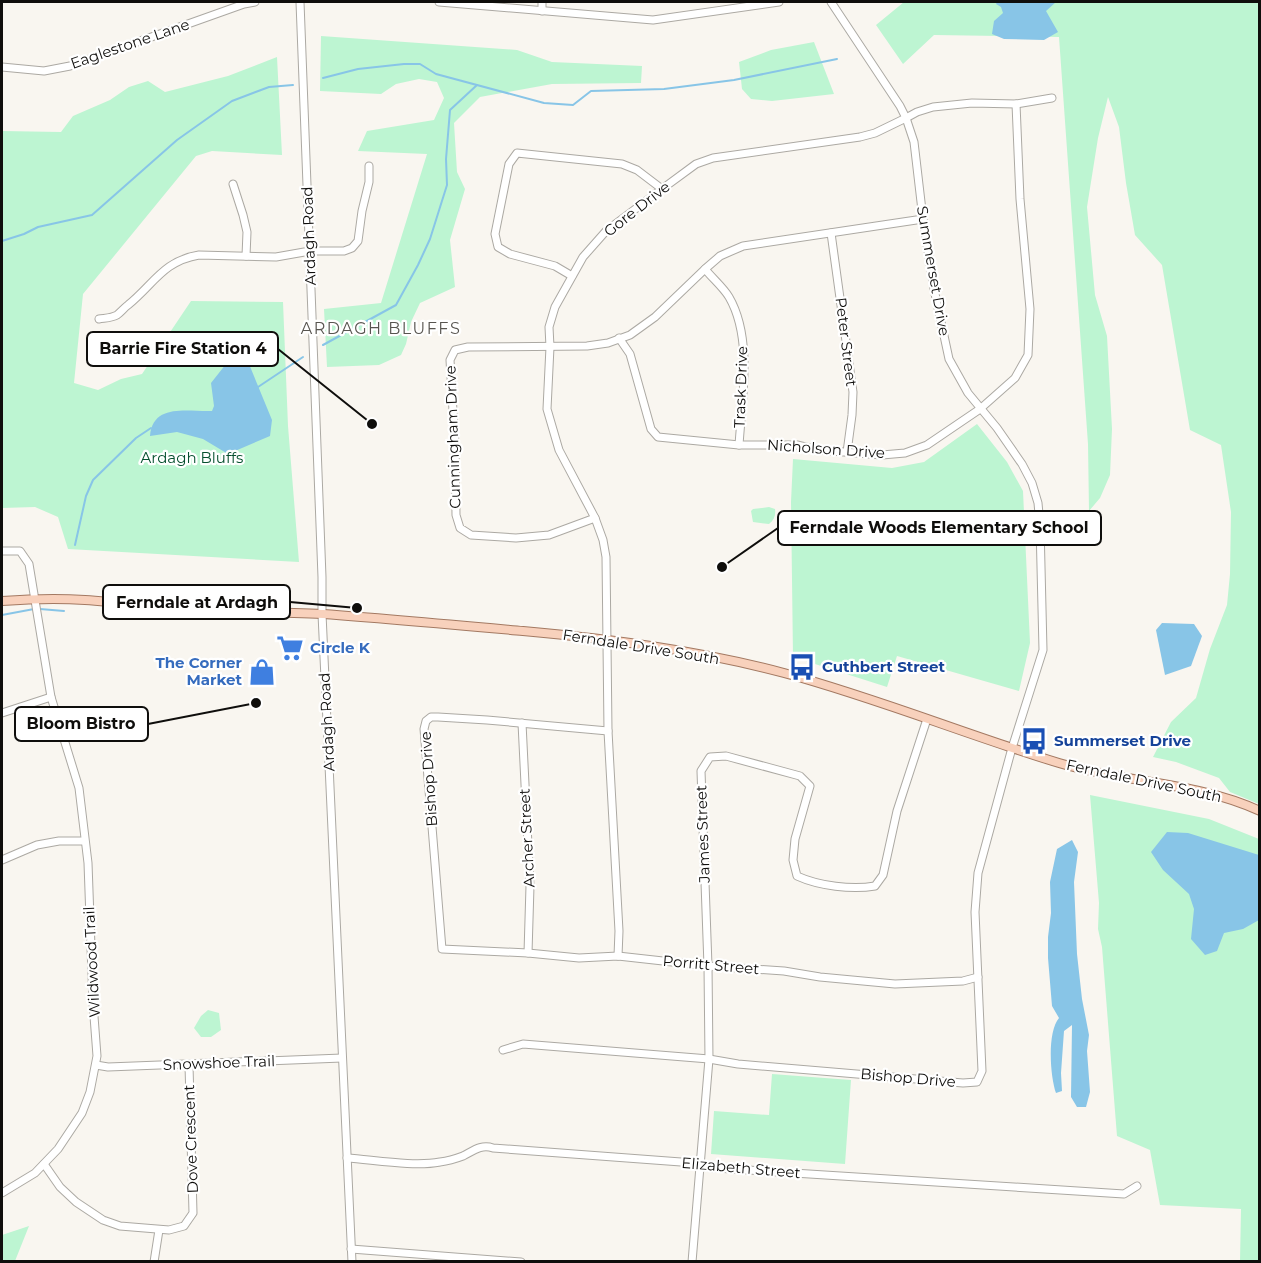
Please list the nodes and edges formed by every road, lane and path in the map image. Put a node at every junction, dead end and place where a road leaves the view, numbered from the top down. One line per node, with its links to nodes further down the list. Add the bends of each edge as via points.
1 (255, 2): 7 (street, Eaglestone Lane)
2 (300, 2): 18 (street, Ardagh Road)
3 (439, 2): 8 (street)
4 (542, 2): 8 (street)
5 (779, 2): 8 (street, via 653,20)
6 (831, 2): 12 (street, Summerset Drive)
7 (243, 3): 9 (street, Eaglestone Lane, via 70,66 44,71)
8 (542, 10)
9 (2, 67)
10 (1052, 98): 11 (street, Gore Drive)
11 (1016, 104): 12 (street, Gore Drive, via 933,107); 25 (street, Nicholson Drive, via 1030,309 1028,355 1015,378)
12 (906, 118): 15 (street, Gore Drive, via 860,137 713,158 696,164); 16 (street, Summerset Drive, via 914,142)
13 (369, 166): 18 (street, via 356,245 348,250)
14 (233, 184): 19 (street, via 247,231)
15 (662, 189): 21 (street, Gore Drive, via 606,231); 21 (street, via 622,164 518,153 509,164 495,234 498,247 555,266)
16 (923, 219): 17 (street, Cunningham Drive); 25 (street, Summerset Drive, via 949,359)
17 (831, 233): 20 (street, Cunningham Drive, via 743,246); 27 (street, Peter Street, via 853,392)
18 (310, 250): 19 (street, via 276,257); 32 (street, Ardagh Road)
19 (246, 256): 22 (street, via 199,255 179,260 163,270 116,316)
20 (705, 268): 23 (street, Cunningham Drive, via 655,317); 26 (street, Trask Drive, via 729,296 743,341)
21 (572, 276): 24 (street, Gore Drive, via 555,307 549,327)
22 (99, 319)
23 (619, 338): 24 (street, Cunningham Drive, via 587,346); 26 (street, Nicholson Drive, via 630,354 651,429 658,437)
24 (550, 347): 28 (street, Gore Drive, via 547,409 559,450); 28 (street, Cunningham Drive, via 455,350 450,360 456,515 460,528 471,535 516,537 549,535)
25 (980, 409): 27 (street, Nicholson Drive, via 927,445 905,453); 39 (street, Summerset Drive, via 1022,464 1038,503 1042,651)
26 (739, 444): 27 (street, Nicholson Drive, via 797,445)
27 (847, 452)
28 (595, 518): 33 (street, Gore Drive, via 606,557)
29 (2, 551): 30 (street, Wildwood Trail, via 20,551 29,564)
30 (35, 599): 31 (main road, Ferndale Drive South); 32 (main road, Ferndale Drive South, via 203,611); 34 (street, Wildwood Trail)
31 (2, 601)
32 (322, 614): 33 (main road, Ferndale Drive South); 49 (street, Ardagh Road)
33 (608, 639): 36 (main road, Ferndale Drive South, via 783,673); 38 (street)
34 (51, 697): 35 (street); 41 (street, Wildwood Trail, via 80,788)
35 (2, 713)
36 (927, 718): 39 (main road, Ferndale Drive South); 46 (street, James Street, via 897,811 883,875 875,886 861,889 810,882 797,876 795,839 810,786 800,776 726,756 710,757 701,771)
37 (522, 723): 38 (street, Bishop Drive); 43 (street, Bishop Drive, via 438,717 426,721); 44 (street, Archer Street, via 530,885)
38 (608, 731): 45 (street)
39 (1012, 748): 40 (main road, Ferndale Drive South, via 1098,774 1215,794); 47 (street, Bishop Drive, via 978,873)
40 (1260, 811)
41 (84, 841): 42 (street, via 37,845); 51 (street, Wildwood Trail)
42 (2, 860)
43 (442, 950): 44 (street, Porritt Street)
44 (528, 953): 45 (street, Porritt Street, via 579,958)
45 (618, 956): 46 (street, Porritt Street)
46 (708, 966): 47 (street, Porritt Street, via 895,984); 50 (street, James Street)
47 (978, 977): 50 (street, Bishop Drive, via 982,1071 977,1082)
48 (503, 1050): 50 (street, Bishop Drive, via 523,1044)
49 (342, 1059): 52 (street, Snowshoe Trail); 53 (street, Ardagh Road)
50 (709, 1059): 55 (street, James Street)
51 (96, 1065): 52 (street, Snowshoe Trail); 54 (street, Wildwood Trail, via 82,1113)
52 (189, 1065): 58 (street, Dove Crescent, via 193,1213 184,1226)
53 (347, 1158): 55 (street, Elizabeth Street, via 430,1164 487,1146 681,1162); 59 (street, Ardagh Road)
54 (44, 1164): 57 (street, Wildwood Trail); 58 (street, Dove Crescent, via 60,1187 103,1220)
55 (700, 1167): 56 (street, Elizabeth Street, via 1124,1194); 63 (street, James Street)
56 (1137, 1186)
57 (2, 1193)
58 (159, 1230): 60 (street)
59 (351, 1249): 61 (street, Ardagh Road); 62 (street)
60 (154, 1262)
61 (352, 1262)
62 (522, 1262)
63 (692, 1262)

